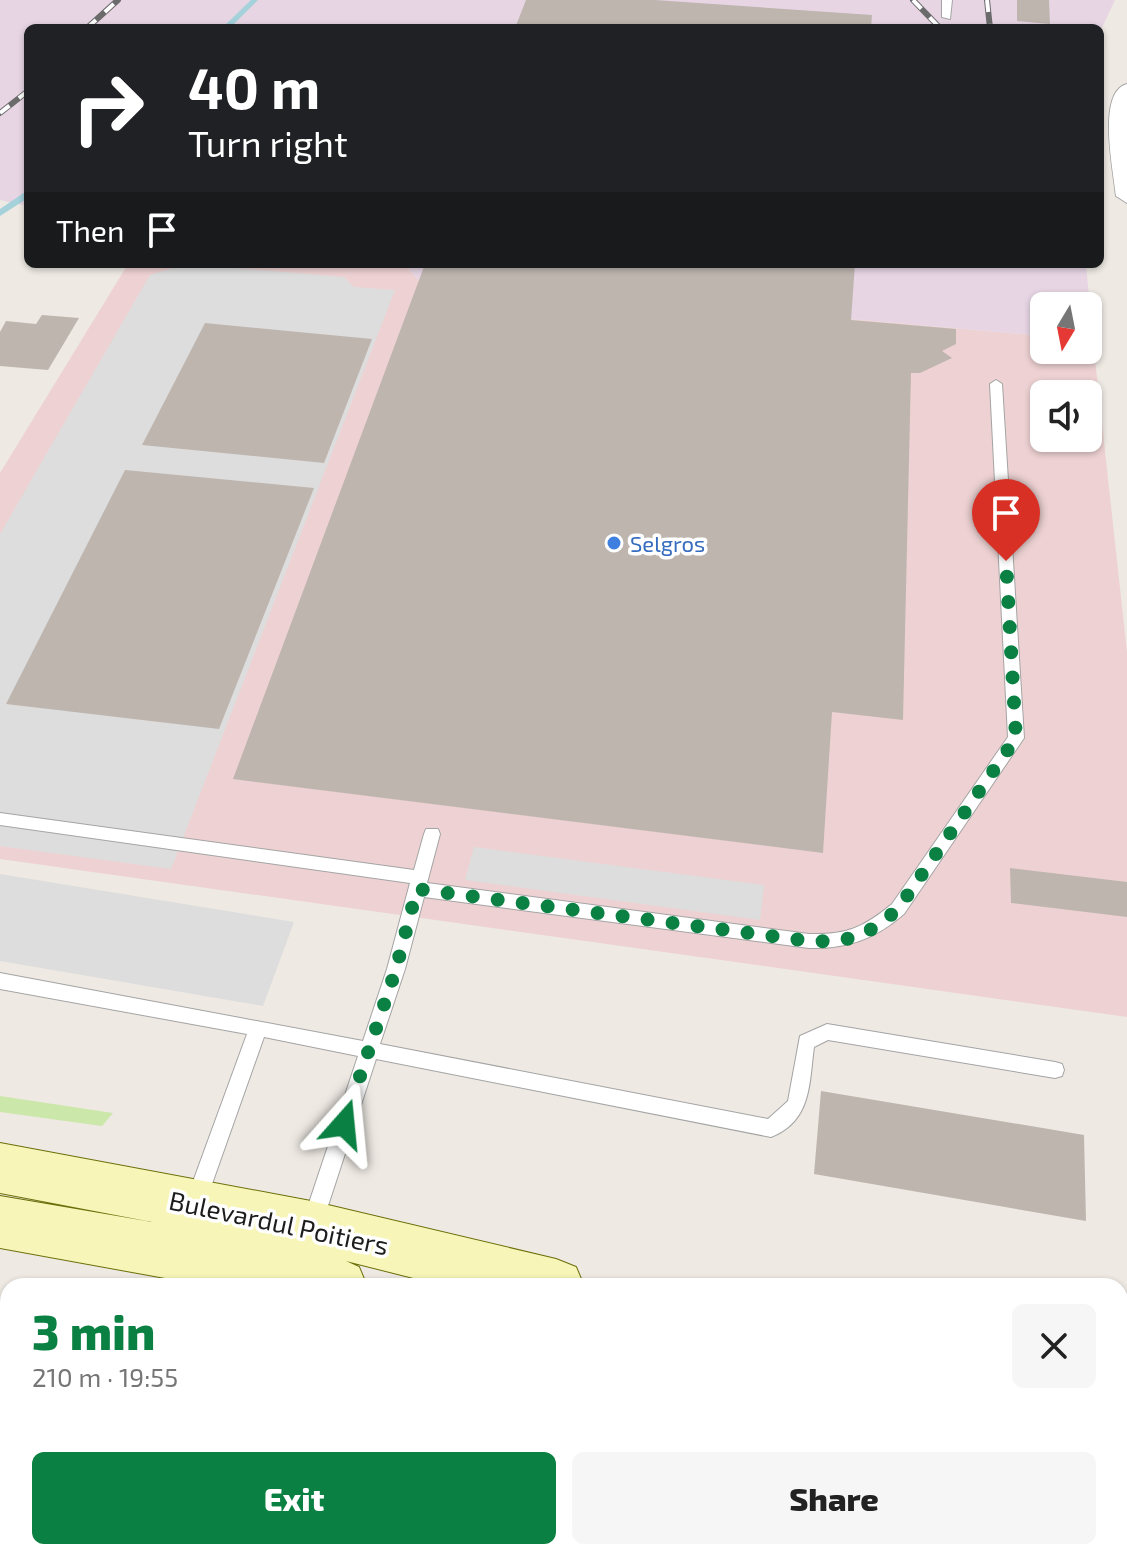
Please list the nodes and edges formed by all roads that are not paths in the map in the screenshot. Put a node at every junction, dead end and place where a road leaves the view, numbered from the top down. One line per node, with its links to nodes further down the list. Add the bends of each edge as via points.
1 (947, 0): 2 (lane)
2 (947, 17)
3 (1127, 90): 4 (street, via 1118,112)
4 (1127, 196)
5 (996, 384): 8 (lane, via 1016,738 898,909 863,935 840,943)
6 (0, 819): 8 (lane)
7 (432, 834): 8 (lane)
8 (419, 884): 11 (lane)
9 (0, 981): 10 (lane)
10 (258, 1028): 11 (lane); 15 (lane)
11 (368, 1049): 12 (lane, via 771,1128 797,1105 806,1042 827,1032); 16 (lane)
12 (1055, 1070)
13 (0, 1168): 15 (main road, Bulevardul Poitiers)
14 (0, 1222): 15 (main road, Bulevardul Poitiers)
15 (186, 1231): 16 (main road, Bulevardul Poitiers)
16 (309, 1261): 17 (main road, Bulevardul Poitiers)
17 (477, 1278)

